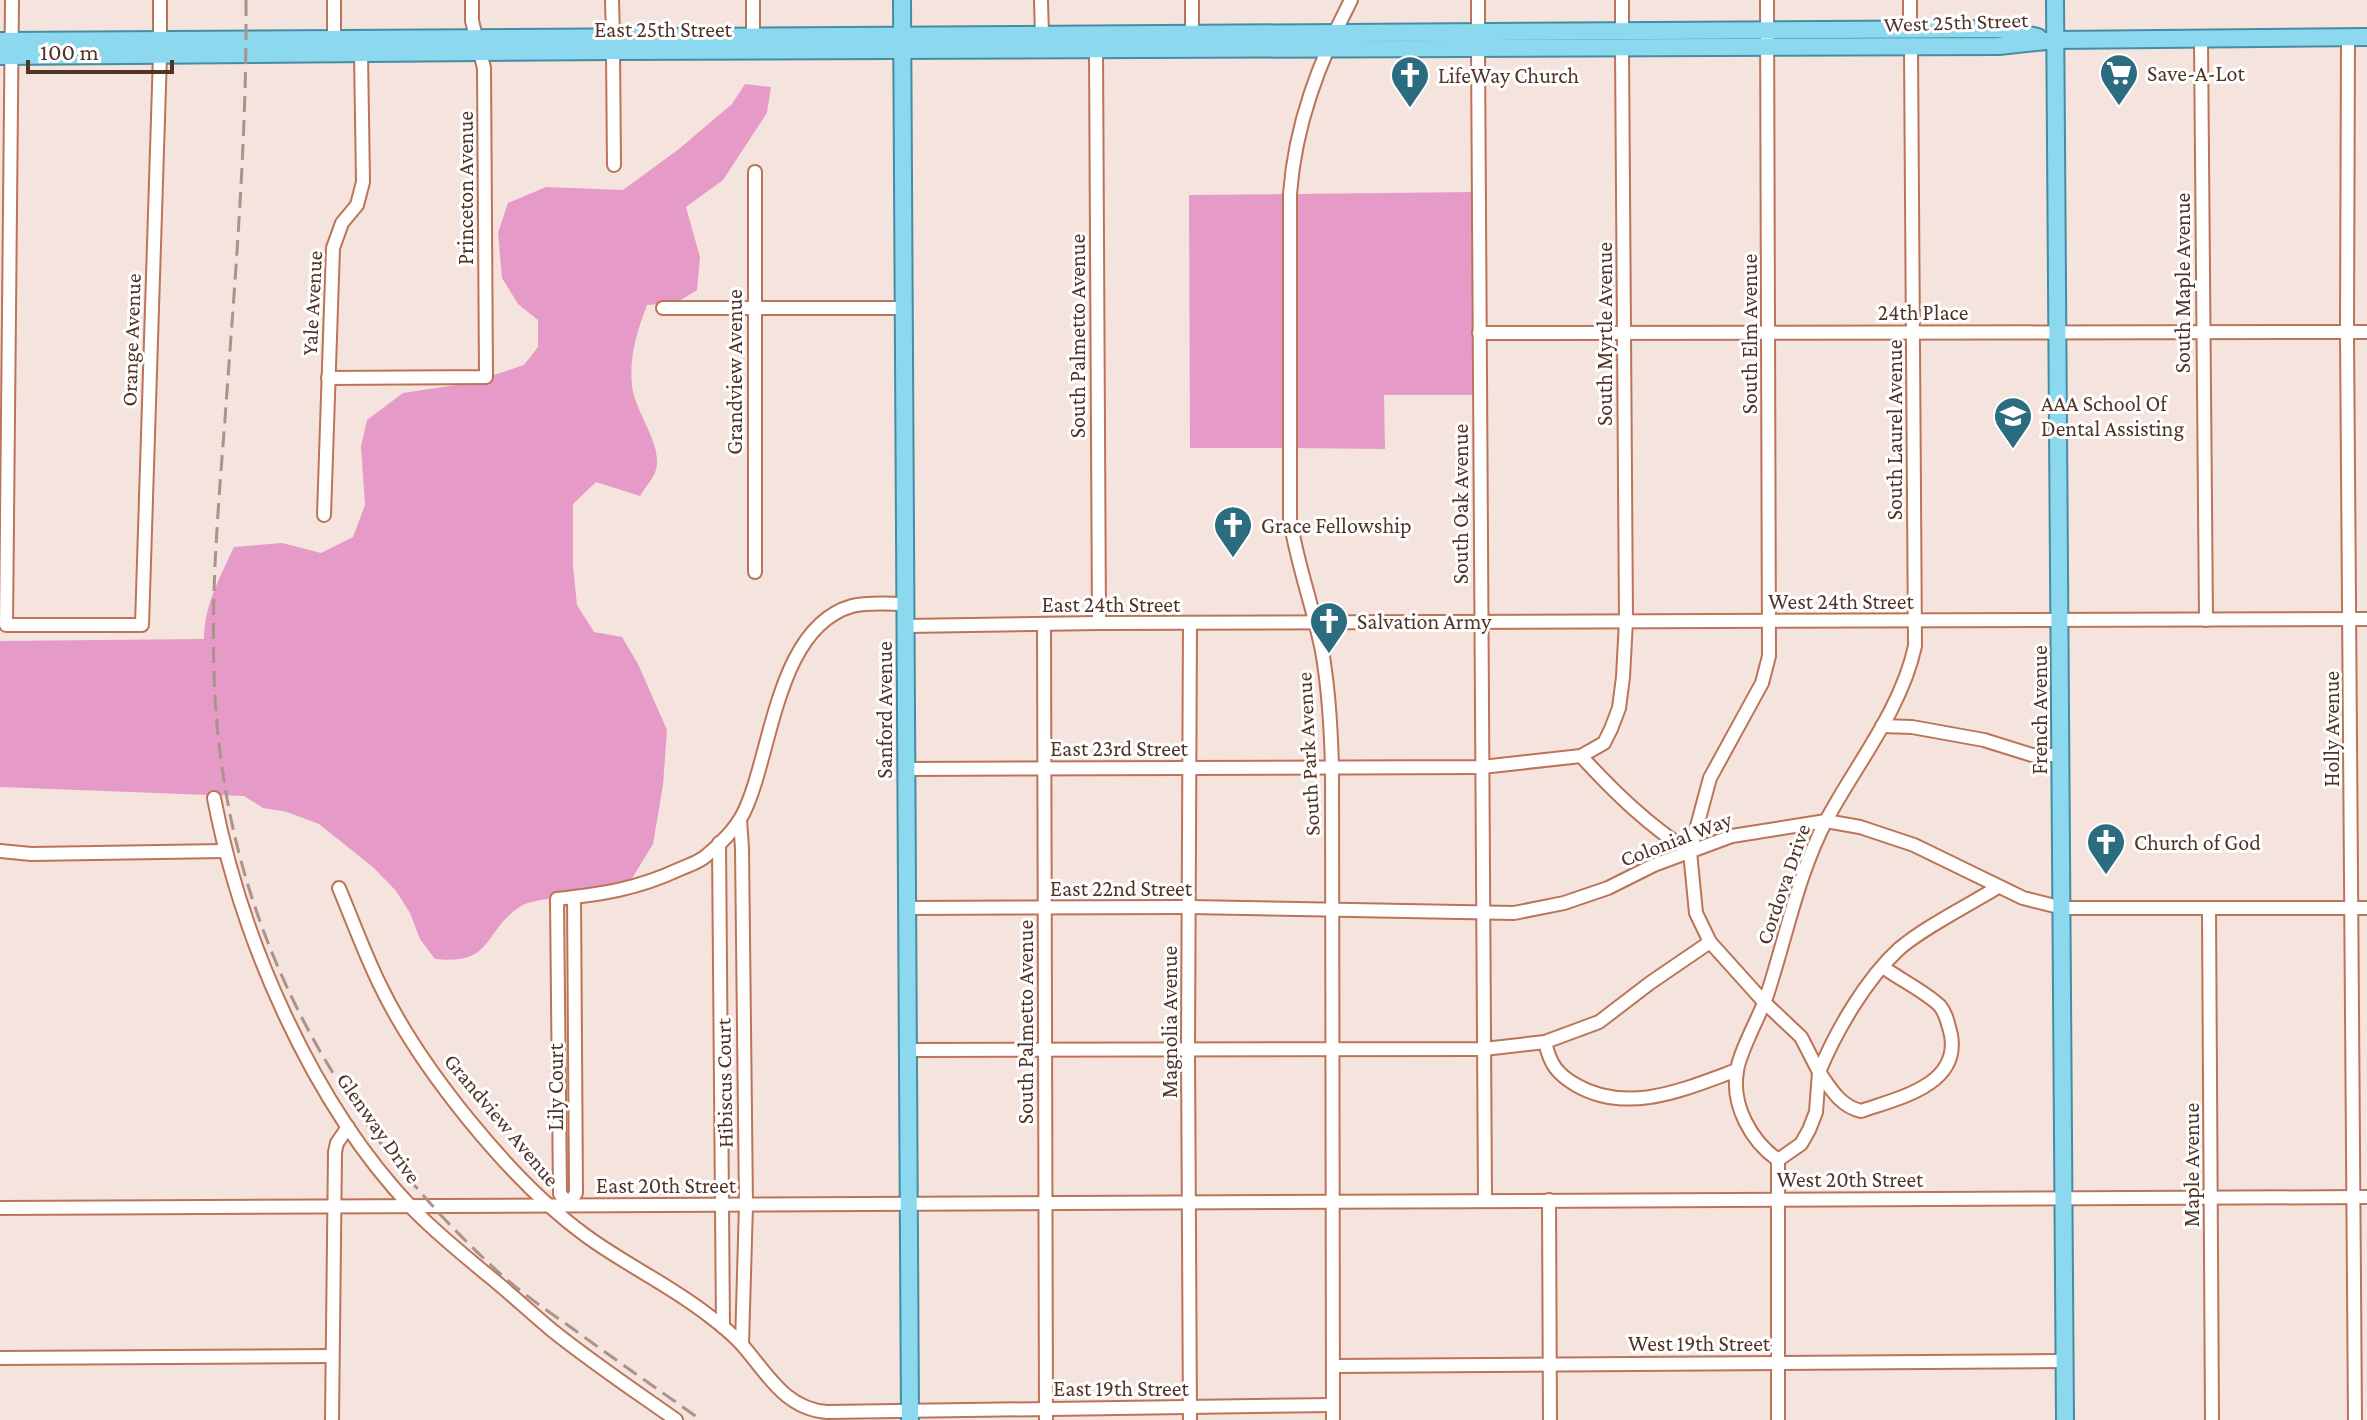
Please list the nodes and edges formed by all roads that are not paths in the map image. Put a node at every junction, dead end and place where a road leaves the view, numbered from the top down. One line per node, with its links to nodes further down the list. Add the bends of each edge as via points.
1 (12, 0): 34 (street)
2 (160, 0): 33 (street, Orange Avenue)
3 (334, 0): 23 (street)
4 (472, 0): 32 (street, Princeton Avenue)
5 (612, 0): 31 (street)
6 (753, 0): 19 (street)
7 (902, 0): 30 (main road, Sanford Avenue)
8 (1041, 0): 18 (street)
9 (1192, 0): 17 (street)
10 (1351, 0): 27 (street, South Park Avenue)
11 (1478, 0): 24 (street, South Oak Avenue)
12 (1622, 0): 25 (street, South Myrtle Avenue)
13 (1767, 0): 26 (street, South Elm Avenue)
14 (1910, 0): 22 (street, South Laurel Avenue)
15 (2055, 0): 28 (main road, French Avenue)
16 (1120, 34): 17 (main road, East 25th Street); 18 (main road, East 25th Street); 35 (main road, via 1109,42 1078,42)
17 (1192, 34): 27 (main road, East 25th Street)
18 (1042, 35): 30 (main road, East 25th Street)
19 (753, 37): 30 (main road, East 25th Street); 31 (main road, East 25th Street)
20 (2348, 37): 21 (main road, West 25th Street); 29 (main road, West 25th Street); 47 (street, Holly Avenue)
21 (2367, 37)
22 (1911, 38): 26 (main road, West 25th Street); 28 (main road, West 25th Street, via 1999,46); 46 (street, South Laurel Avenue)
23 (334, 39): 32 (main road, East 25th Street); 33 (main road, East 25th Street, via 234,40)
24 (1478, 39): 25 (main road, West 25th Street); 25 (main road, West 25th Street, via 1553,47); 27 (main road, West 25th Street); 49 (street, South Oak Avenue)
25 (1622, 39): 26 (main road, West 25th Street); 50 (street, South Myrtle Avenue)
26 (1767, 39): 45 (street, South Elm Avenue)
27 (1330, 40): 36 (main road, East 25th Street); 64 (street, South Park Avenue, via 1296,144 1290,194 1290,519)
28 (2056, 40): 29 (main road, West 25th Street); 43 (main road, French Avenue)
29 (2201, 40): 44 (street, South Maple Avenue)
30 (902, 43): 31 (main road, East 25th Street); 35 (main road, East 25th Street); 41 (main road, Sanford Avenue)
31 (613, 44): 32 (main road, East 25th Street); 38 (street)
32 (479, 45): 37 (main road, East 25th Street); 51 (street, Princeton Avenue, via 486,377)
33 (160, 48): 34 (main road, East 25th Street); 34 (street, Orange Avenue, via 142,625 6,625); 37 (main road, East 25th Street)
34 (6, 49)
35 (1068, 49): 36 (main road, East 25th Street)
36 (1096, 49): 63 (street, South Palmetto Avenue)
37 (361, 53): 51 (street, Yale Avenue, via 363,182 357,205 342,223 333,248)
38 (614, 165)
39 (755, 172): 42 (street, Grandview Avenue)
40 (663, 308): 42 (street)
41 (905, 308): 42 (street); 54 (main road, Sanford Avenue)
42 (754, 309): 53 (street, Grandview Avenue)
43 (2058, 331): 44 (street, 24th Place); 46 (street, 24th Place); 61 (main road, French Avenue)
44 (2202, 331): 47 (street, 24th Place); 58 (street, South Maple Avenue)
45 (1769, 332): 46 (street, 24th Place); 50 (street, 24th Place); 60 (street, South Elm Avenue)
46 (1914, 332): 57 (street, South Laurel Avenue)
47 (2347, 332): 48 (street, 24th Place); 55 (street, Holly Avenue)
48 (2367, 332)
49 (1479, 333): 50 (street, 24th Place); 62 (street, South Oak Avenue)
50 (1624, 333): 59 (street, South Myrtle Avenue)
51 (328, 378): 52 (street, Yale Avenue)
52 (324, 515)
53 (755, 572)
54 (906, 604): 67 (main road, Sanford Avenue); 77 (street, via 850,607 810,638 786,677)
55 (2350, 619): 56 (street, West 24th Street); 58 (street, West 24th Street); 90 (street, Holly Avenue)
56 (2367, 619)
57 (1915, 620): 60 (street, West 24th Street); 61 (street, West 24th Street); 68 (street, Cordova Drive, via 1912,660)
58 (2206, 620): 61 (street, West 24th Street)
59 (1626, 621): 60 (street, West 24th Street); 62 (street, West 24th Street); 70 (street, South Myrtle Avenue, via 1619,708 1604,743)
60 (1771, 621): 82 (street, South Elm Avenue, via 1762,683 1710,778)
61 (2061, 621): 69 (main road, French Avenue)
62 (1481, 622): 64 (street, West 24th Street); 71 (street, South Oak Avenue)
63 (1099, 623): 65 (street, East 24th Street); 66 (street, East 24th Street)
64 (1315, 623): 66 (street, East 24th Street); 74 (street, South Park Avenue, via 1329,698)
65 (1044, 624): 67 (street, East 24th Street); 72 (street, South Palmetto Avenue)
66 (1190, 624): 73 (street, Magnolia Avenue)
67 (906, 626): 75 (main road, Sanford Avenue)
68 (1882, 726): 69 (street, via 1984,740 2032,755); 78 (street, Cordova Drive)
69 (2061, 755): 89 (main road, French Avenue)
70 (1581, 756): 71 (street, East 23rd Street); 82 (street, via 1656,830)
71 (1482, 767): 74 (street, East 23rd Street); 94 (street, South Oak Avenue)
72 (1045, 768): 73 (street, East 23rd Street); 75 (street, East 23rd Street); 88 (street, South Palmetto Avenue)
73 (1189, 768): 74 (street, East 23rd Street); 86 (street, Magnolia Avenue)
74 (1332, 768): 93 (street, South Park Avenue)
75 (906, 769): 87 (main road, Sanford Avenue)
76 (214, 798): 81 (street, Glenway Drive)
77 (740, 820): 79 (street); 121 (street, Hibiscus Court)
78 (1826, 821): 82 (street, Colonial Way, via 1753,831); 83 (street, Colonial Way, via 1914,845); 97 (street, Cordova Drive)
79 (719, 843): 85 (street, via 705,858 667,875 622,891); 120 (street, Hibiscus Court)
80 (0, 851): 81 (street)
81 (224, 851): 106 (street, Glenway Drive, via 272,987)
82 (1690, 852): 94 (street, Colonial Way, via 1564,903 1514,913); 95 (street, via 1696,913)
83 (1998, 887): 89 (street, Colonial Way); 96 (street, via 1909,942)
84 (339, 888): 118 (street, Grandview Avenue, via 379,984 416,1047 456,1102)
85 (574, 897): 119 (street, Lily Court, via 576,1193); 119 (street, Lily Court, via 557,899 560,1194)
86 (1189, 907): 88 (street, East 22nd Street); 93 (street, East 22nd Street); 99 (street, Magnolia Avenue)
87 (907, 908): 88 (street, East 22nd Street); 102 (main road, Sanford Avenue)
88 (1045, 908): 103 (street, South Palmetto Avenue)
89 (2063, 908): 92 (street, Colonial Way); 109 (main road, French Avenue)
90 (2352, 908): 91 (street, Colonial Way); 92 (street, Colonial Way); 108 (street, Holly Avenue)
91 (2367, 908)
92 (2209, 909): 110 (street, Maple Avenue)
93 (1334, 910): 94 (street, Colonial Way); 100 (street, South Park Avenue)
94 (1483, 912): 101 (street, South Oak Avenue)
95 (1710, 942): 97 (street); 98 (street, via 1599,1022)
96 (1883, 967): 105 (street, via 1847,1018); 105 (street, via 1939,1005 1947,1017 1951,1062 1940,1078 1861,1111 1838,1098)
97 (1764, 1002): 104 (street, Cordova Drive); 105 (street, via 1801,1037)
98 (1545, 1042): 101 (street); 104 (street, via 1555,1070 1580,1087 1614,1099 1662,1096)
99 (1188, 1049): 100 (street); 103 (street); 117 (street, Magnolia Avenue)
100 (1333, 1049): 101 (street); 114 (street, South Park Avenue)
101 (1484, 1049): 112 (street, South Oak Avenue)
102 (908, 1050): 103 (street); 115 (main road, Sanford Avenue)
103 (1045, 1050): 116 (street, South Palmetto Avenue)
104 (1737, 1070): 107 (street, Cordova Drive, via 1738,1103 1747,1123 1761,1148)
105 (1819, 1072): 107 (street, via 1809,1130 1801,1144)
106 (348, 1127): 122 (street, via 335,1152); 123 (street, Glenway Drive)
107 (1778, 1160): 111 (street)
108 (2361, 1197): 110 (street, West 20th Street); 144 (street, Holly Avenue)
109 (2065, 1198): 110 (street, West 20th Street); 111 (street, West 20th Street); 129 (main road, French Avenue)
110 (2212, 1198): 143 (street, Maple Avenue)
111 (1776, 1199): 113 (street, West 20th Street); 131 (street)
112 (1485, 1200): 113 (street, West 20th Street); 114 (street, West 20th Street)
113 (1549, 1200): 130 (street)
114 (1333, 1201): 117 (street, East 20th Street); 132 (street, South Park Avenue)
115 (909, 1202): 116 (street, East 20th Street); 121 (street, East 20th Street); 136 (main road, Sanford Avenue)
116 (1046, 1202): 117 (street, East 20th Street); 134 (street, South Palmetto Avenue)
117 (1189, 1202): 135 (street, Magnolia Avenue)
118 (547, 1204): 119 (street, East 20th Street); 123 (street, East 20th Street); 125 (street, Grandview Avenue)
119 (569, 1204): 120 (street, East 20th Street)
120 (723, 1205): 121 (street, East 20th Street); 125 (street, Hibiscus Court)
121 (746, 1205): 126 (street, Hibiscus Court)
122 (334, 1206): 123 (street, East 20th Street); 124 (street, East 20th Street); 127 (street)
123 (410, 1206): 138 (street, Glenway Drive, via 554,1332)
124 (0, 1208)
125 (723, 1327): 126 (street, Grandview Avenue)
126 (742, 1344): 136 (street, Grandview Avenue, via 769,1380 804,1408)
127 (332, 1356): 128 (street); 137 (street)
128 (0, 1358)
129 (2065, 1361): 131 (street, West 19th Street); 142 (main road, French Avenue)
130 (1550, 1363): 131 (street, West 19th Street); 132 (street, West 19th Street); 140 (street)
131 (1777, 1363): 141 (street)
132 (1333, 1366): 133 (street, South Park Avenue)
133 (1333, 1405): 135 (street, East 19th Street); 139 (street, South Park Avenue)
134 (1046, 1414): 135 (street, East 19th Street); 136 (street, East 19th Street)
135 (1190, 1414)
136 (910, 1416)
137 (332, 1420)
138 (676, 1420)
139 (1333, 1420)
140 (1550, 1420)
141 (1778, 1420)
142 (2065, 1420)
143 (2212, 1420)
144 (2355, 1420)

